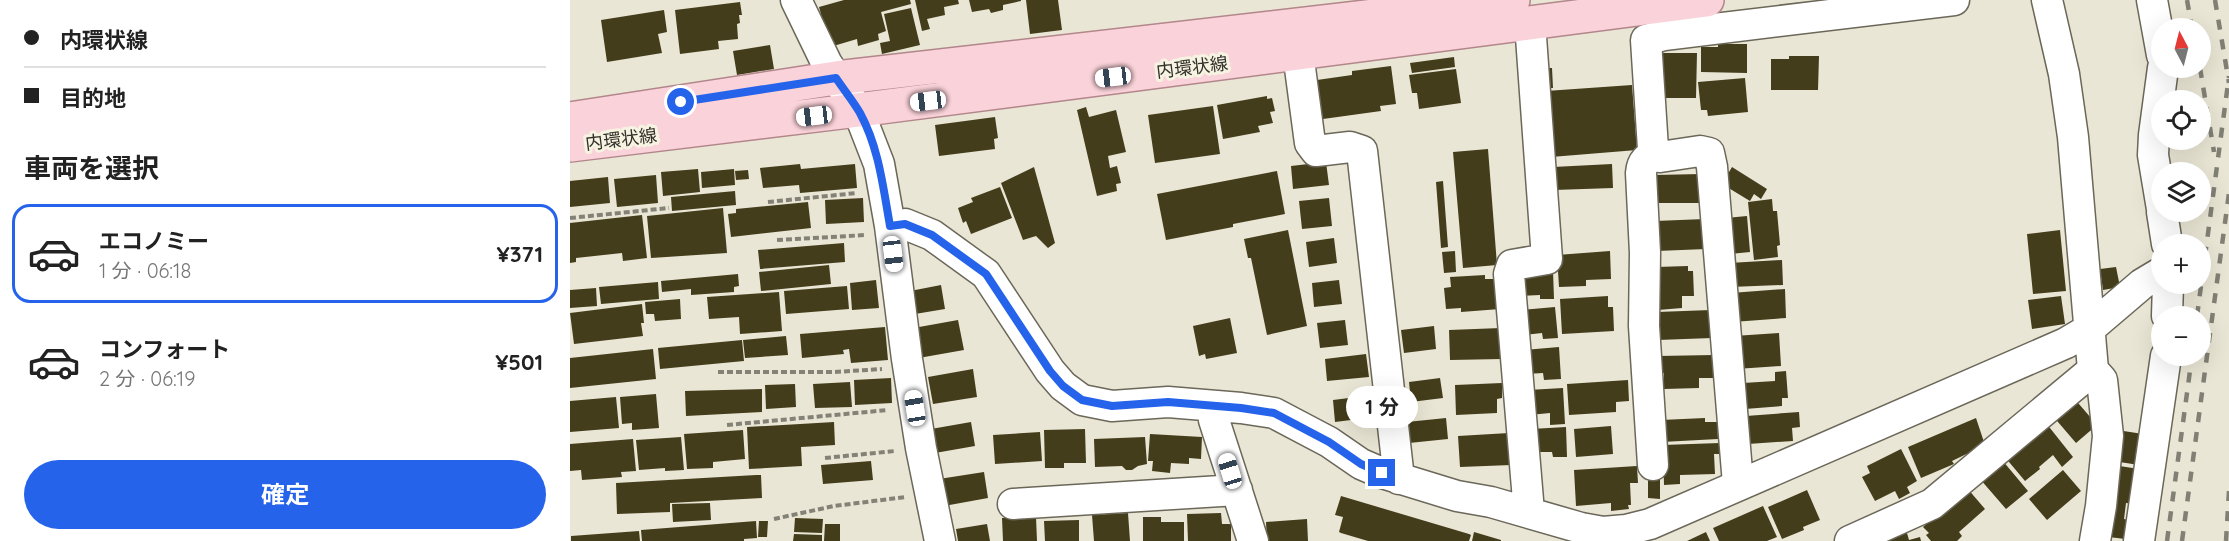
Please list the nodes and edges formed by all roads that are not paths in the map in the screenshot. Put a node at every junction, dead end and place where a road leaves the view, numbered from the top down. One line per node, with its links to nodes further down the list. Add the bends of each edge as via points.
1 (796, 0): 11 (street)
2 (1707, 0): 8 (main road, 内環状線)
3 (1954, 0): 8 (street)
4 (2047, 0): 20 (street, via 2073,137)
5 (2152, 0): 9 (street)
6 (1410, 6): 7 (main road, 内環状線); 11 (main road, 内環状線)
7 (1522, 11): 8 (main road, 内環状線); 10 (main road, 内環状線); 29 (street, via 1547,260 1512,265 1509,274)
8 (1663, 14): 16 (street, via 1646,40 1653,149)
9 (2155, 18)
10 (1298, 53): 13 (main road, 内環状線); 25 (street, via 1310,143 1316,151 1350,147 1362,151)
11 (836, 78): 13 (street); 14 (main road, 内環状線)
12 (2162, 78): 17 (street)
13 (858, 110): 15 (main road, 内環状線); 18 (street, via 873,144)
14 (570, 119)
15 (570, 145)
16 (1657, 153): 24 (street, via 1641,165 1644,326); 26 (street, via 1660,157 1709,153)
17 (2154, 162)
18 (890, 230): 23 (street, via 905,224 932,235 986,274 1050,371 1082,400 1112,406 1168,402); 30 (street, via 921,448)
19 (2151, 279): 20 (street)
20 (2088, 330): 22 (street); 26 (street, via 1981,381)
21 (2165, 366): 34 (street)
22 (2093, 370): 32 (street, via 1932,504); 33 (street, via 2102,380 2108,436)
23 (1212, 405): 25 (street, via 1274,413 1361,464); 27 (street)
24 (1653, 465)
25 (1400, 478): 29 (street)
26 (1738, 484): 29 (street, via 1650,524 1626,530 1603,532 1581,528)
27 (1237, 490): 28 (street); 31 (street)
28 (1013, 504)
29 (1529, 512)
30 (940, 541)
31 (1253, 541)
32 (1850, 541)
33 (2095, 541)
34 (2139, 541)

